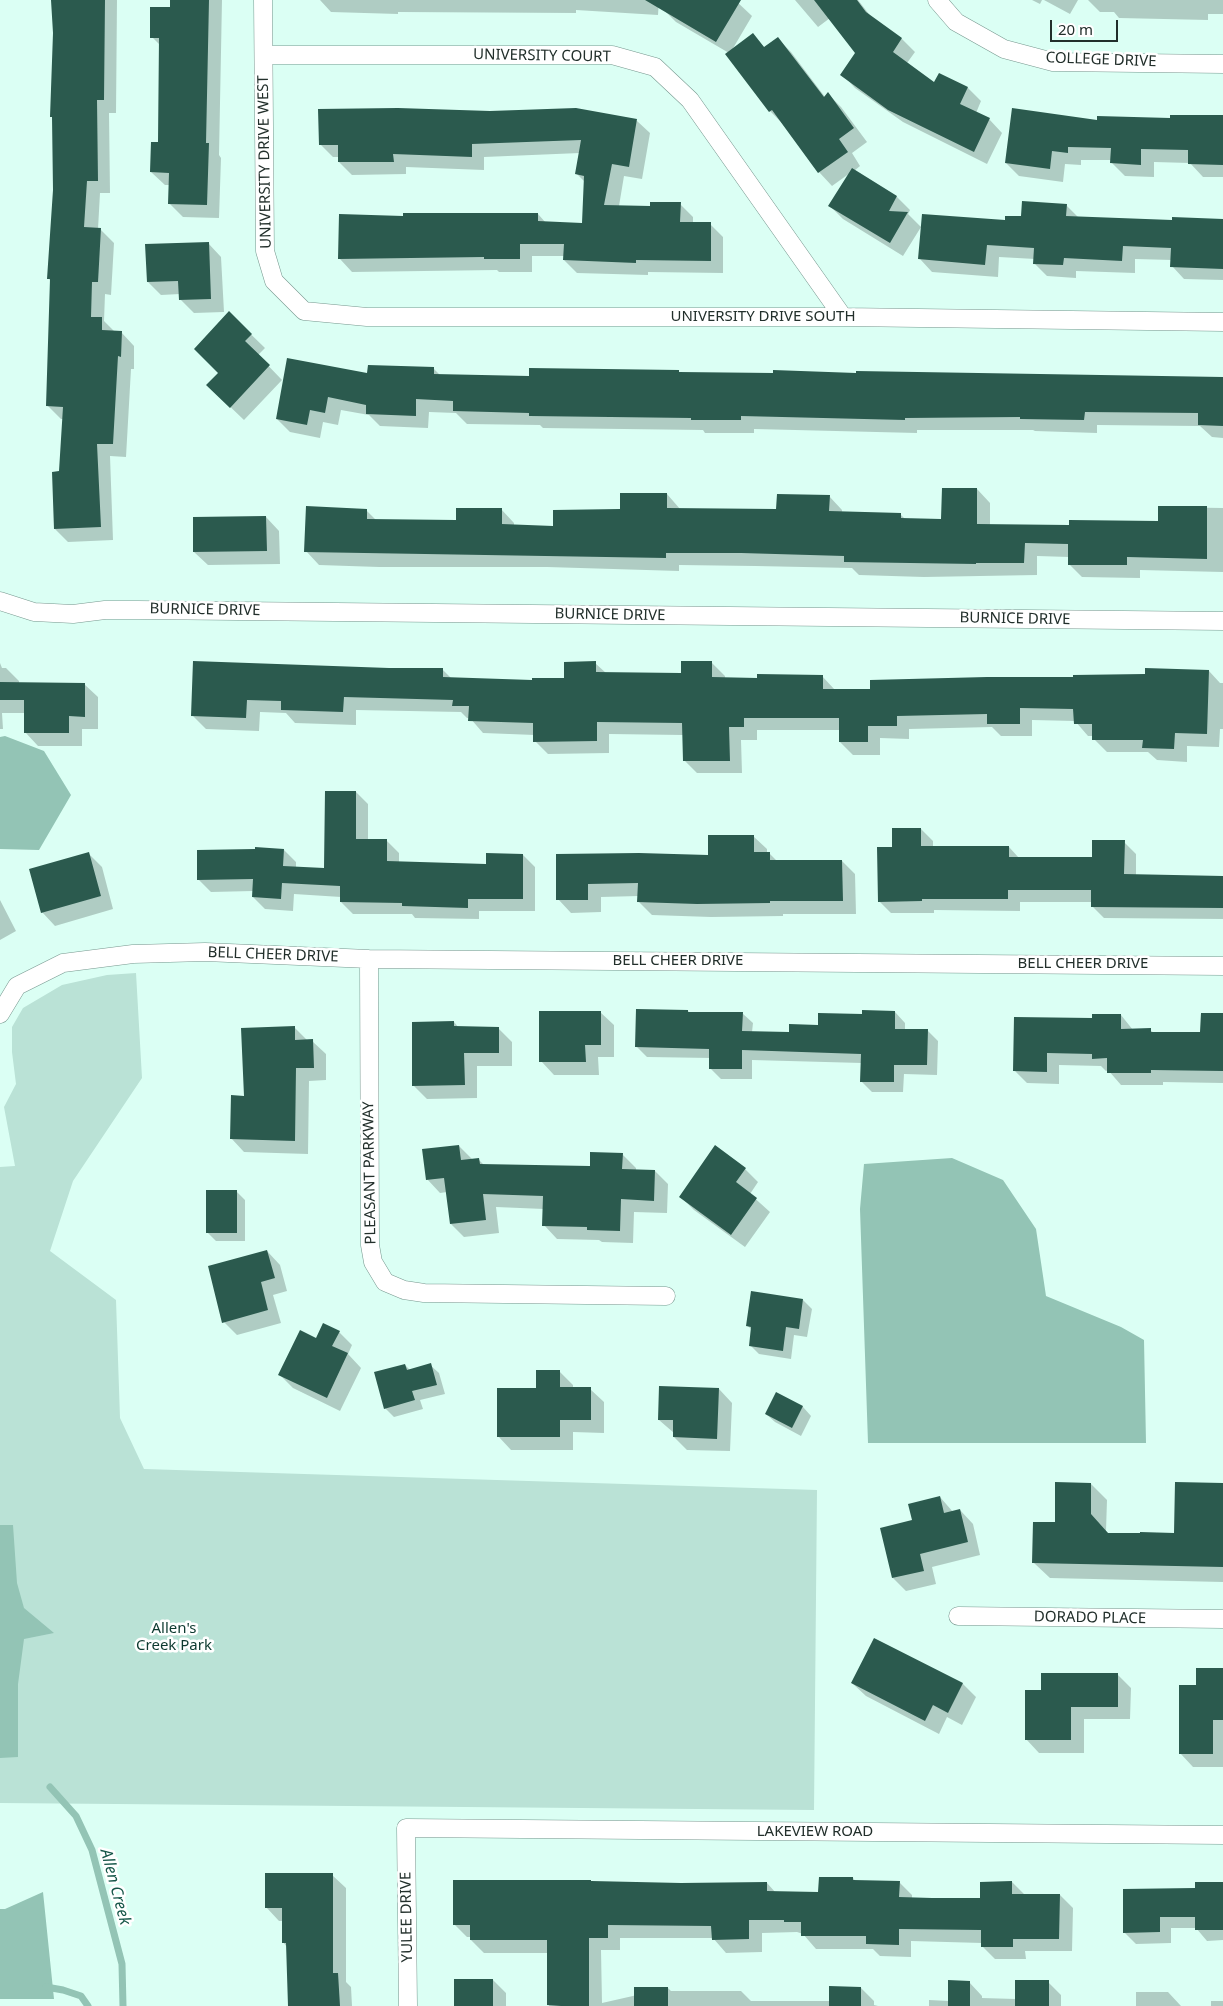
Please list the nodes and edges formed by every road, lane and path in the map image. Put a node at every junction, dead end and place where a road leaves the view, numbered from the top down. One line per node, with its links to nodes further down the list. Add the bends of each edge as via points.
1 (263, 0): 3 (street, UNIVERSITY DRIVE WEST)
2 (937, 0): 4 (street, COLLEGE DRIVE, via 956,22 1004,49 1053,62)
3 (264, 55): 5 (street, UNIVERSITY DRIVE WEST, via 265,251 274,281); 6 (street, UNIVERSITY COURT, via 612,55 655,68 690,100)
4 (1223, 64)
5 (304, 311): 6 (street, UNIVERSITY DRIVE SOUTH, via 367,317)
6 (842, 317): 7 (street, UNIVERSITY DRIVE SOUTH)
7 (1223, 322)
8 (0, 600): 9 (street, BURNICE DRIVE, via 34,612 73,614 138,610)
9 (1223, 622)
10 (369, 958): 11 (street, BELL CHEER DRIVE); 12 (street, BELL CHEER DRIVE, via 205,952 133,954 63,963 17,986); 13 (street, PLEASANT PARKWAY, via 370,1245 373,1262 385,1282 404,1290 424,1293)
11 (1223, 966)
12 (0, 1014)
13 (666, 1296)
14 (958, 1616): 15 (street, DORADO PLACE)
15 (1223, 1619)
16 (406, 1828): 17 (street, LAKEVIEW ROAD); 18 (street, YULEE DRIVE)
17 (1223, 1835)
18 (408, 2006)

